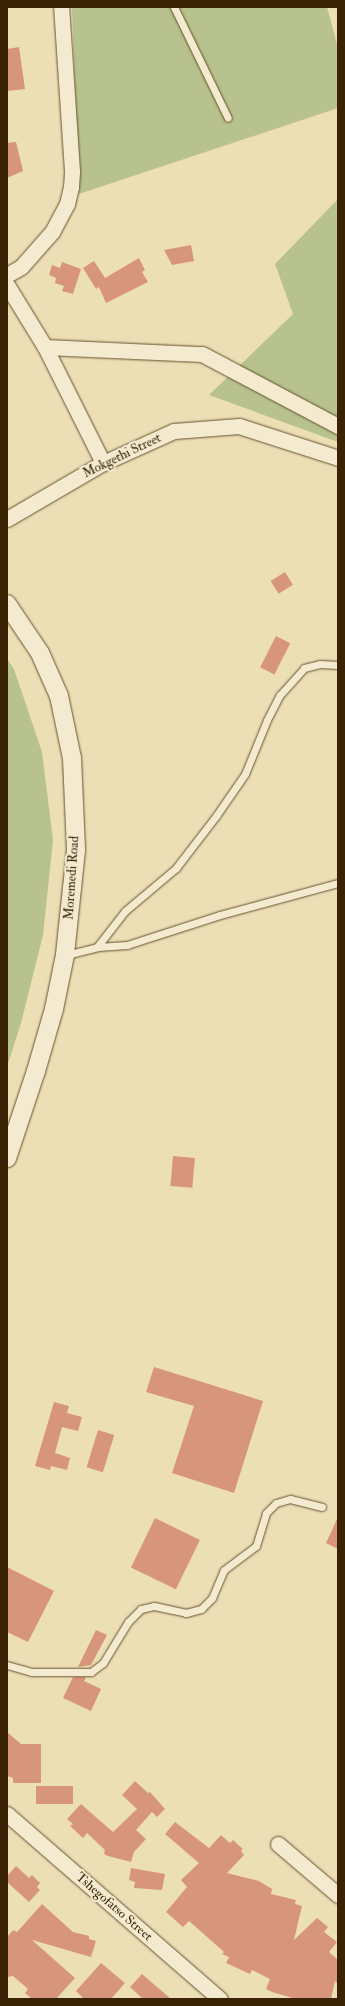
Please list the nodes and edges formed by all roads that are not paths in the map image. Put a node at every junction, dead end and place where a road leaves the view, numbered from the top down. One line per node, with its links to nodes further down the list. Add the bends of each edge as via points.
1 (61, 7): 4 (street, via 71,187 67,204 52,232 21,267)
2 (174, 7): 3 (lane)
3 (228, 118)
4 (7, 275)
5 (7, 285): 6 (street)
6 (45, 347): 7 (street, via 202,354); 9 (street)
7 (338, 426)
8 (338, 458): 9 (street, Mokgethi Street, via 239,426 209,426 174,430)
9 (103, 463): 10 (street, Mokgethi Street)
10 (7, 519)
11 (7, 604): 15 (street, Moremedi Road, via 40,653 59,696 72,758 76,850)
12 (338, 665): 14 (lane, via 320,664 304,668 285,690 267,720 245,774 216,816 176,868 125,912)
13 (338, 883): 14 (lane, via 220,915 127,945)
14 (97, 947): 15 (lane)
15 (65, 955): 16 (street, Moremedi Road, via 36,1071)
16 (7, 1158)
17 (322, 1507): 18 (lane, via 290,1499 276,1503 266,1513 256,1546 224,1570 212,1598 201,1609 186,1613 154,1606 141,1609 128,1622 103,1662 91,1672 32,1672)
18 (7, 1665)
19 (7, 1814): 22 (street, Tshegofatso Street)
20 (278, 1844): 21 (street)
21 (338, 1895)
22 (220, 1999)

